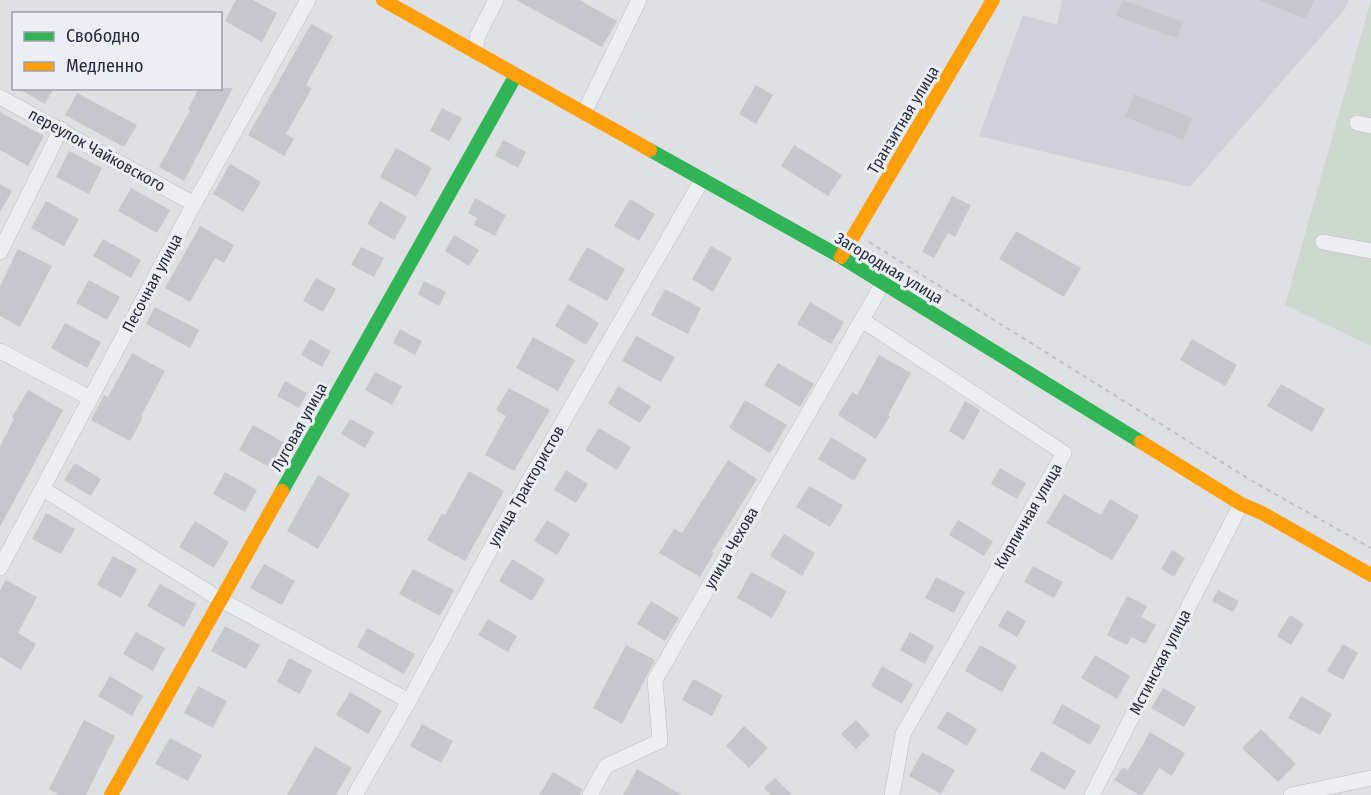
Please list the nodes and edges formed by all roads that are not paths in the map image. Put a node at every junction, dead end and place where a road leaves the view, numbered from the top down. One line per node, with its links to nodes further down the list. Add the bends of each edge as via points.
1 (308, 0): 12 (street, Песочная улица)
2 (383, 0): 6 (street, Загородная улица)
3 (496, 0): 6 (street, via 478,35)
4 (639, 0): 9 (street)
5 (993, 0): 16 (street, Транзитная улица)
6 (475, 51): 7 (street, Загородная улица)
7 (516, 75): 9 (street, Загородная улица); 25 (street, Луговая улица)
8 (0, 97): 10 (street, переулок Чайковского)
9 (584, 113): 11 (street, Загородная улица)
10 (61, 129): 12 (street, переулок Чайковского); 15 (street)
11 (702, 180): 16 (street, Загородная улица); 26 (street, улица Трактористов, via 499,533)
12 (194, 204): 20 (street, Песочная улица)
13 (1323, 242): 14 (street)
14 (1371, 251)
15 (0, 252)
16 (840, 257): 17 (street, Загородная улица)
17 (882, 283): 18 (street, улица Чехова); 22 (street, Загородная улица)
18 (862, 320): 31 (street, улица Чехова, via 655,680 660,741 606,765); 32 (street, Кирпичная улица, via 1064,453 903,734)
19 (0, 351): 20 (street)
20 (90, 398): 21 (street, Песочная улица)
21 (43, 489): 23 (street, Песочная улица); 25 (street)
22 (1241, 504): 24 (street, Загородная улица); 33 (street, Мстинская улица)
23 (0, 568)
24 (1371, 575)
25 (221, 600): 26 (street); 29 (street, Луговая улица)
26 (409, 701): 30 (street, улица Трактористов)
27 (1371, 778): 28 (street)
28 (1334, 790): 34 (street)
29 (111, 795)
30 (355, 795)
31 (590, 795)
32 (892, 795)
33 (1092, 795)
34 (1290, 795)

